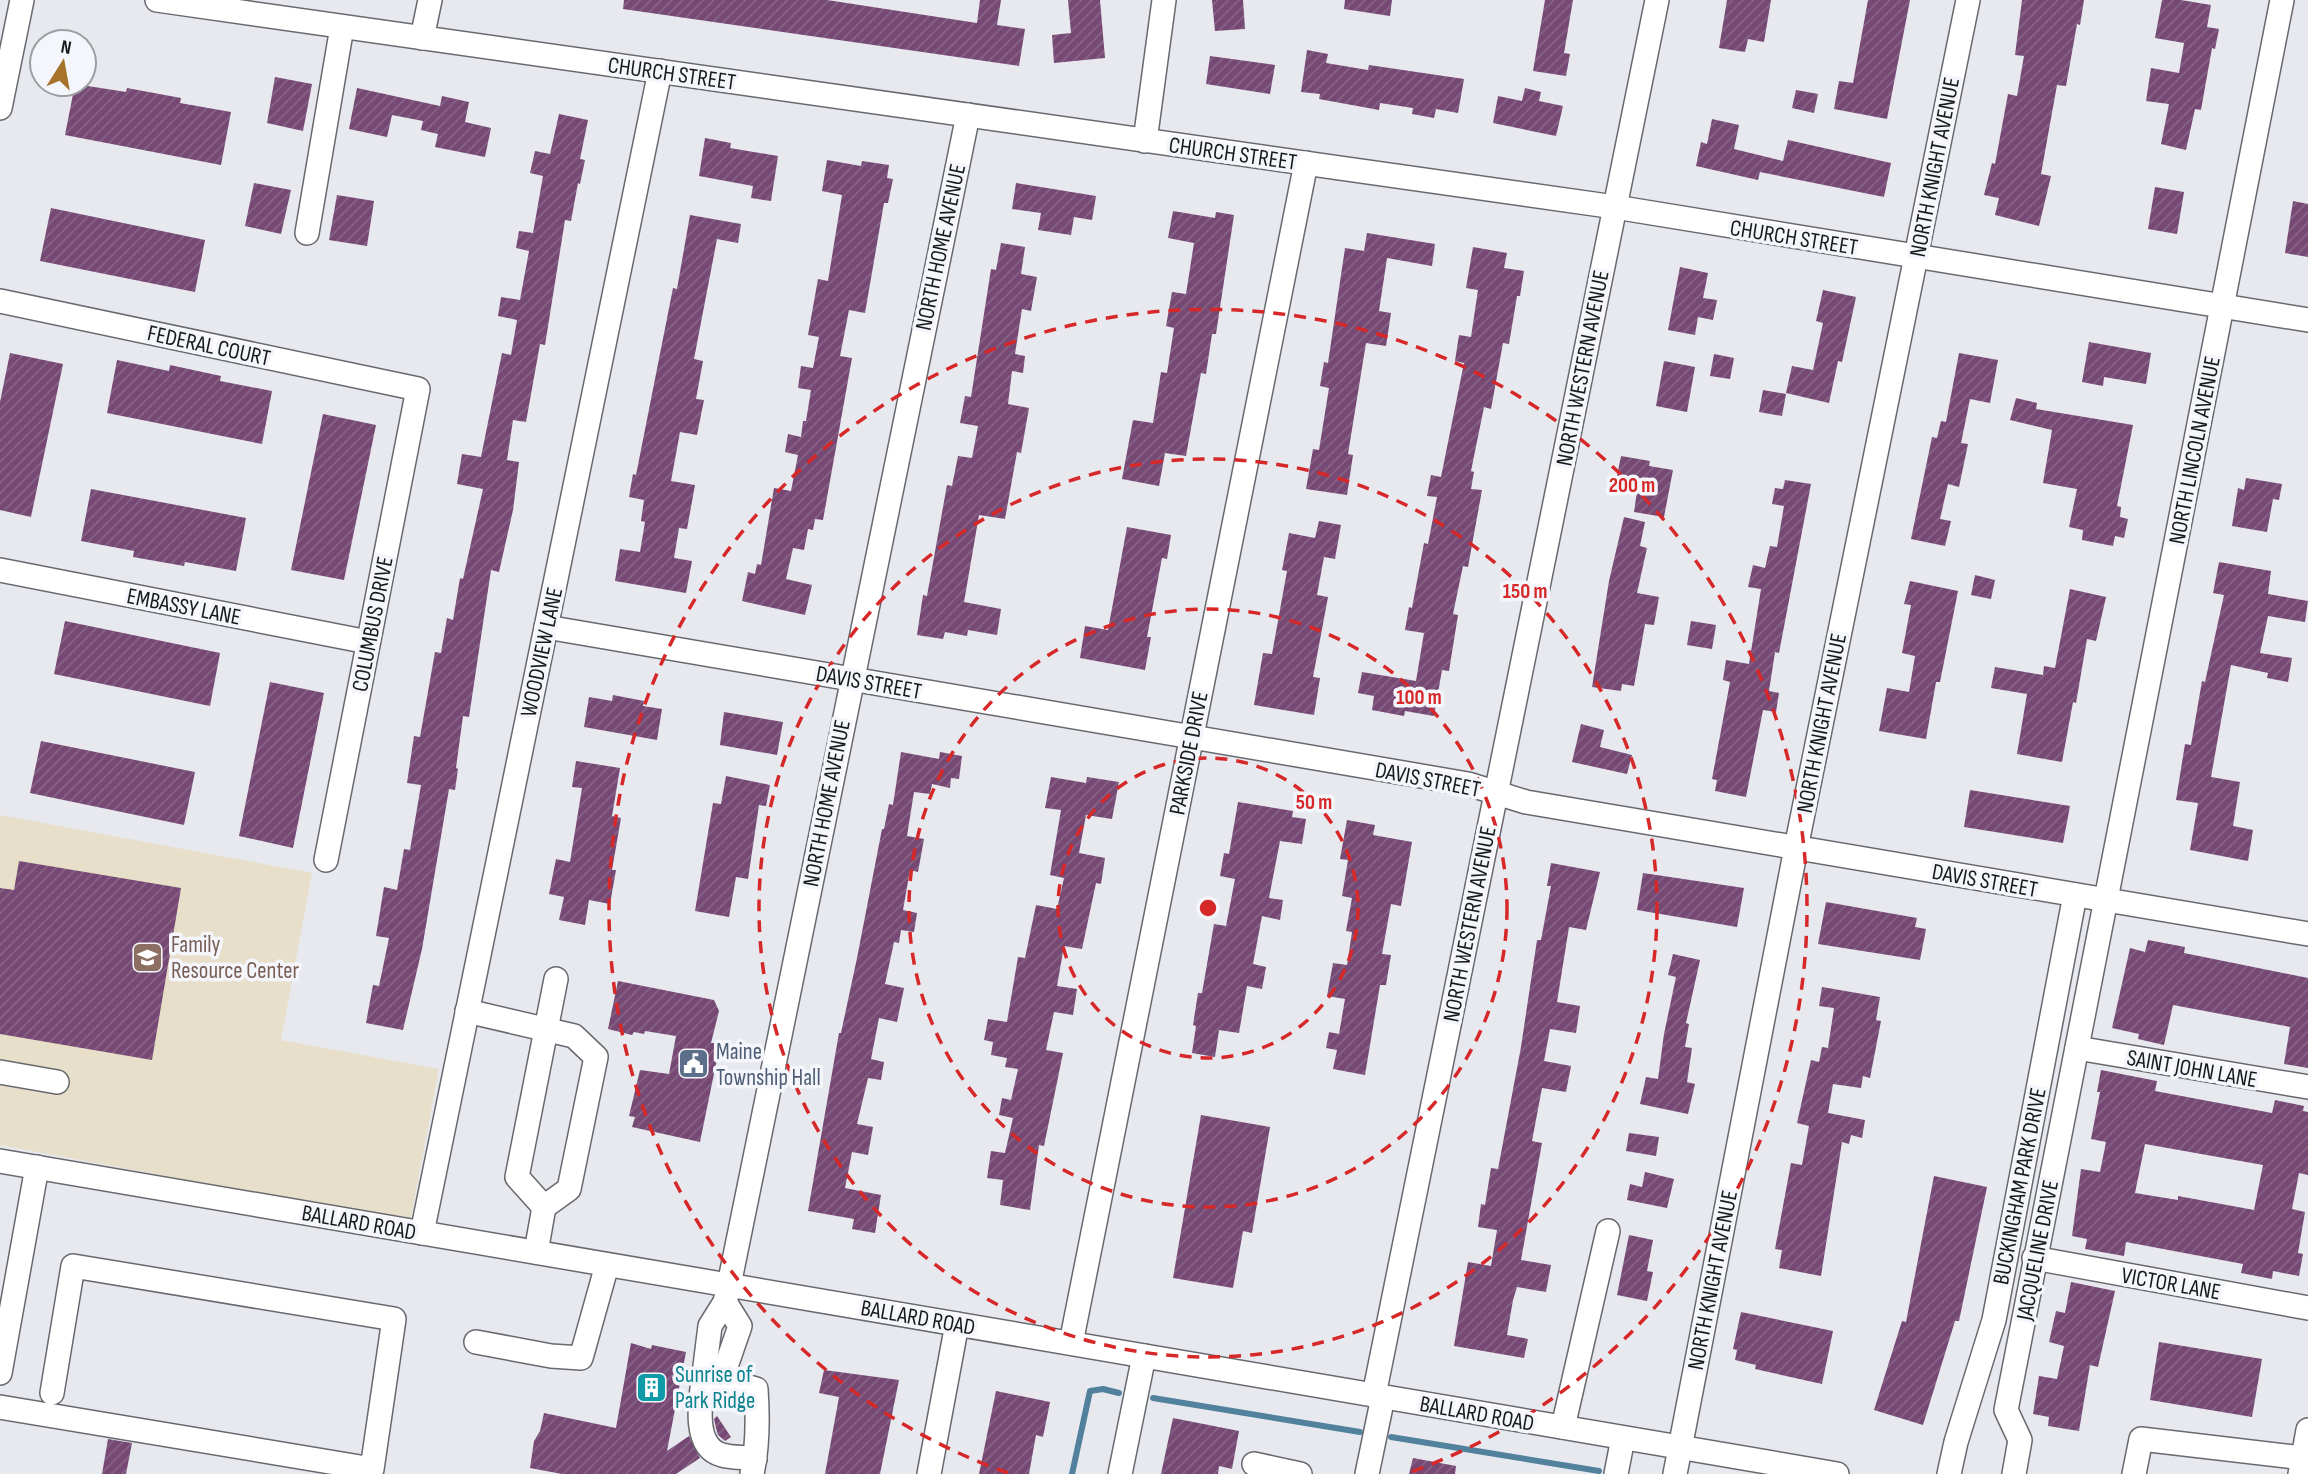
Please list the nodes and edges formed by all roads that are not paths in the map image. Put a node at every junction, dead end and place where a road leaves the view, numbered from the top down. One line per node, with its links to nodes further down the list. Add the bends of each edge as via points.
1 (22, 0): 12 (street)
2 (157, 0): 8 (street, CHURCH STREET)
3 (430, 0): 10 (street)
4 (1164, 0): 14 (street)
5 (1657, 0): 16 (street, NORTH WESTERN AVENUE)
6 (1968, 0): 18 (street, NORTH KNIGHT AVENUE)
7 (2282, 0): 20 (street, NORTH LINCOLN AVENUE)
8 (184, 2): 9 (street, CHURCH STREET)
9 (342, 27): 10 (street, CHURCH STREET); 17 (street)
10 (422, 38): 11 (street, CHURCH STREET)
11 (660, 71): 13 (street, CHURCH STREET); 24 (street, WOODVIEW LANE)
12 (0, 108)
13 (968, 115): 14 (street, CHURCH STREET); 26 (street, NORTH HOME AVENUE)
14 (1145, 141): 15 (street, CHURCH STREET)
15 (1306, 163): 16 (street, CHURCH STREET); 27 (street, PARKSIDE DRIVE)
16 (1615, 207): 18 (street, CHURCH STREET); 28 (street, NORTH WESTERN AVENUE)
17 (307, 233)
18 (1916, 256): 20 (street, CHURCH STREET); 29 (street, NORTH KNIGHT AVENUE)
19 (0, 301): 22 (street, FEDERAL COURT)
20 (2221, 307): 21 (street, CHURCH STREET); 32 (street, NORTH LINCOLN AVENUE)
21 (2308, 320)
22 (418, 389): 25 (street, COLUMBUS DRIVE)
23 (0, 570): 25 (street, EMBASSY LANE)
24 (546, 626): 26 (street, DAVIS STREET); 35 (street, WOODVIEW LANE)
25 (368, 642): 30 (street, COLUMBUS DRIVE)
26 (851, 679): 27 (street, DAVIS STREET); 49 (street, NORTH HOME AVENUE)
27 (1192, 738): 28 (street, DAVIS STREET, via 1468,784); 53 (street, PARKSIDE DRIVE)
28 (1496, 793): 29 (street, DAVIS STREET); 58 (street, NORTH WESTERN AVENUE)
29 (1796, 848): 31 (street, DAVIS STREET); 63 (street, NORTH KNIGHT AVENUE)
30 (327, 860)
31 (2075, 895): 32 (street, DAVIS STREET); 74 (street, BUCKINGHAM PARK DRIVE, via 1994,1320)
32 (2107, 900): 33 (street, DAVIS STREET); 37 (street, JACQUELINE DRIVE)
33 (2308, 934)
34 (556, 979): 36 (street)
35 (467, 1011): 36 (street); 45 (street, WOODVIEW LANE)
36 (547, 1029): 43 (street, via 517,1177); 43 (street, via 574,1036 596,1057 569,1189)
37 (2077, 1048): 40 (street, SAINT JOHN LANE); 47 (street, JACQUELINE DRIVE)
38 (0, 1072): 39 (street)
39 (57, 1082)
40 (2308, 1087)
41 (0, 1161): 42 (street, BALLARD ROAD)
42 (37, 1167): 45 (street, BALLARD ROAD); 55 (street)
43 (544, 1207): 46 (street)
44 (1608, 1231): 60 (street)
45 (422, 1233): 46 (street, BALLARD ROAD)
46 (536, 1252): 48 (street, BALLARD ROAD)
47 (2034, 1258): 50 (street, VICTOR LANE); 75 (street, JACQUELINE DRIVE, via 2006,1410 2020,1440)
48 (607, 1265): 49 (street, BALLARD ROAD); 52 (street, via 581,1358)
49 (727, 1293): 51 (street, BALLARD ROAD); 56 (street, NORTH HOME AVENUE, via 710,1326)
50 (2308, 1308)
51 (957, 1324): 53 (street, BALLARD ROAD); 67 (street)
52 (476, 1342)
53 (1070, 1343): 54 (street, BALLARD ROAD)
54 (1144, 1356): 58 (street, BALLARD ROAD); 68 (street)
55 (0, 1373)
56 (713, 1376): 65 (street, via 756,1389); 65 (street, NORTH HOME AVENUE, via 700,1420 706,1443 719,1455)
57 (51, 1393): 59 (street, via 73,1266 394,1319 372,1469)
58 (1378, 1396): 60 (street, BALLARD ROAD); 70 (street, NORTH WESTERN AVENUE)
59 (0, 1407)
60 (1563, 1427): 62 (street, BALLARD ROAD)
61 (2308, 1430): 66 (street)
62 (1623, 1438): 63 (street, BALLARD ROAD); 71 (street)
63 (1680, 1447): 72 (street, NORTH KNIGHT AVENUE); 73 (street, BALLARD ROAD)
64 (1254, 1464): 69 (street)
65 (754, 1466)
66 (2301, 1466): 76 (street, via 2141,1439)
67 (929, 1474)
68 (1120, 1474)
69 (1300, 1474)
70 (1367, 1474)
71 (1616, 1474)
72 (1675, 1474)
73 (1837, 1474)
74 (1949, 1474)
75 (2014, 1474)
76 (2134, 1474)

